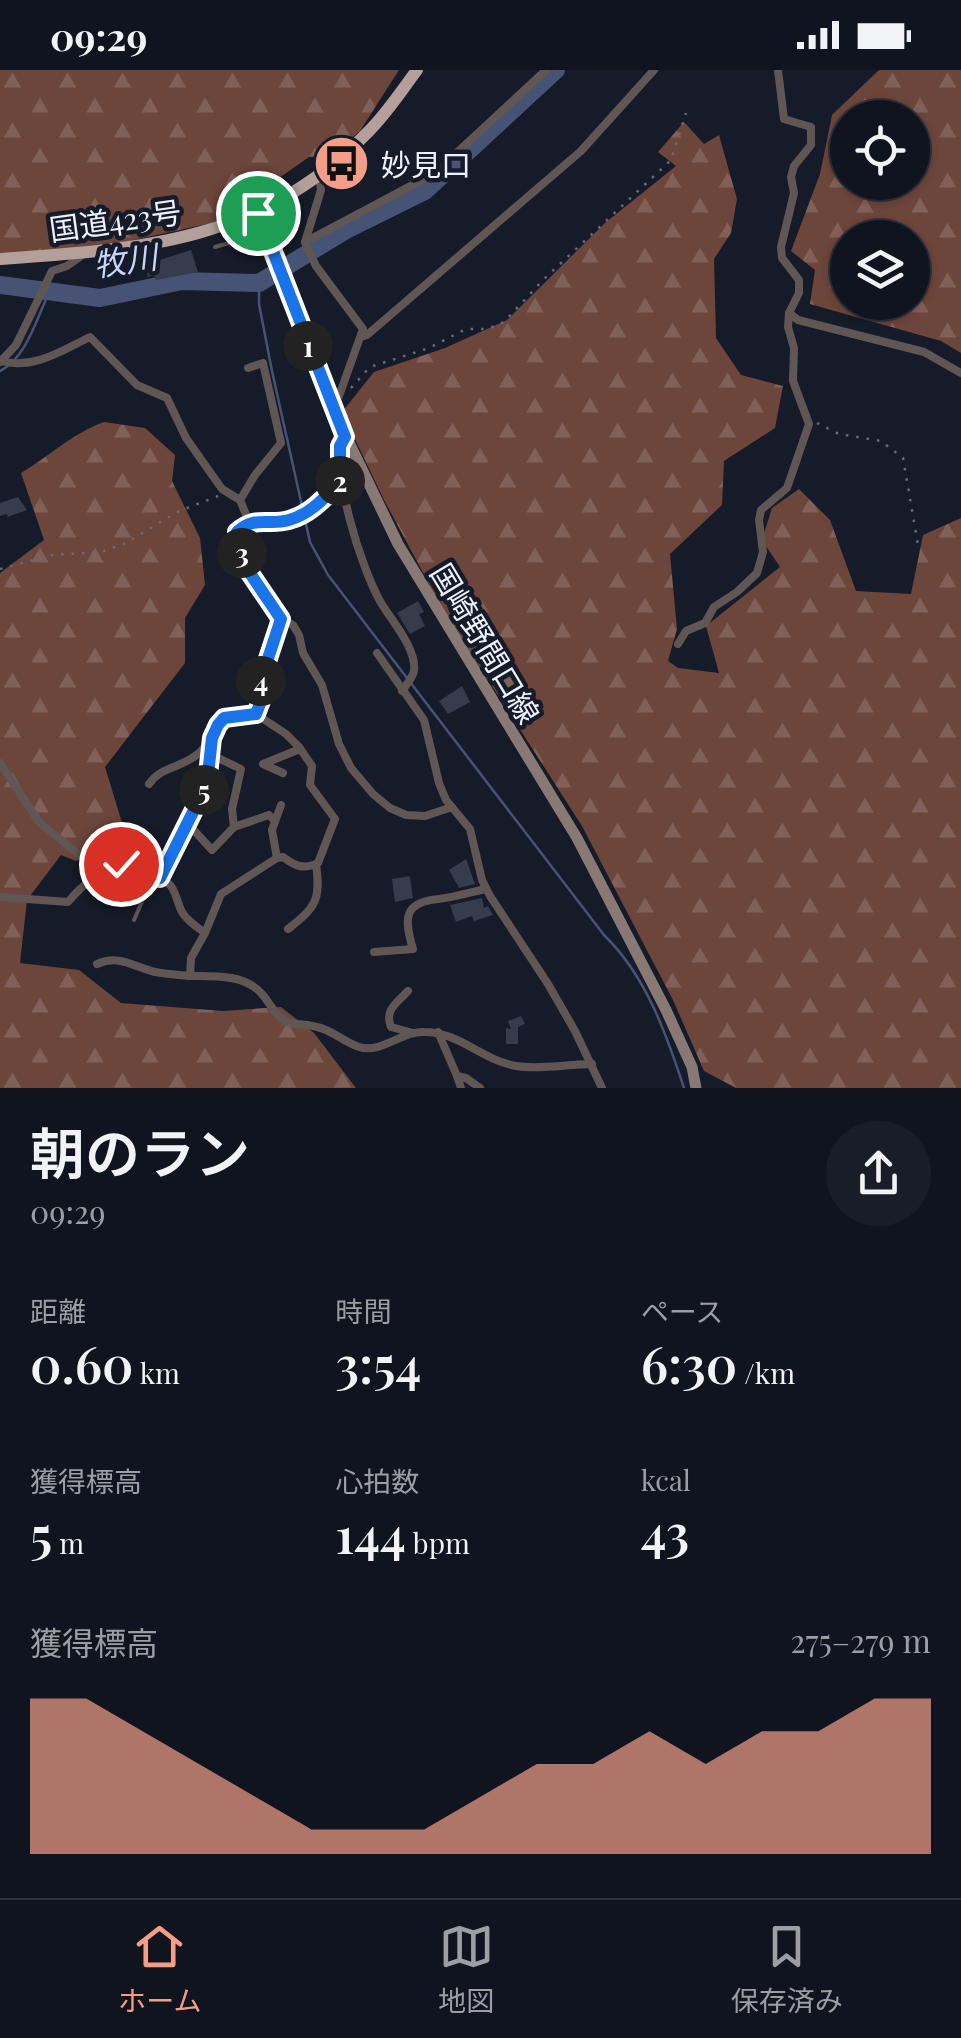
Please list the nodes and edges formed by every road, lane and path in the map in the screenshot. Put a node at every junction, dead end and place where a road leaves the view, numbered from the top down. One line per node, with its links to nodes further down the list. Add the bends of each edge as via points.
1 (417, 70): 6 (highway, 国道423号, via 372,129)
2 (546, 70): 9 (street, via 435,173)
3 (654, 70): 14 (street, via 581,150)
4 (778, 70): 13 (street, via 784,119 811,127 813,135 794,166 781,247 798,280)
5 (686, 113): 18 (path, via 670,160 504,322 466,329 370,367)
6 (319, 175): 7 (highway, 国道423号); 9 (street, via 321,190)
7 (258, 213): 8 (main road, 国崎野間口線); 11 (highway, 国道423号, via 172,242)
8 (266, 233): 10 (lane); 18 (main road, 国崎野間口線)
9 (305, 242): 14 (street, via 363,330)
10 (215, 248)
11 (85, 253): 12 (highway, 国道423号); 15 (street, via 52,271 16,345)
12 (0, 259)
13 (789, 313): 17 (street, via 924,352); 19 (street, via 793,381)
14 (360, 337): 18 (street)
15 (0, 361): 22 (street, via 45,359 90,337 137,386 167,398 186,438)
16 (248, 368): 23 (street, via 263,363 281,443)
17 (961, 372)
18 (335, 401): 20 (main road, 国崎野間口線)
19 (808, 422): 25 (path, via 881,440 903,458); 28 (street, via 787,488 762,510 764,552 757,573 705,622 686,630)
20 (345, 437): 21 (street); 63 (main road, 国崎野間口線, via 436,610 576,838 666,1010)
21 (340, 482): 24 (street, via 295,518); 30 (street, via 377,596 412,658 414,672)
22 (228, 492): 23 (street); 26 (path, via 101,552 52,555)
23 (240, 500): 24 (street)
24 (248, 522): 27 (street, via 237,532 245,566)
25 (918, 545)
26 (0, 569)
27 (281, 619): 31 (street); 39 (street, via 299,636 339,744 372,794 406,815)
28 (678, 644)
29 (377, 654): 30 (street)
30 (402, 691): 39 (street, via 424,720 438,783)
31 (256, 714): 32 (street, via 224,718); 33 (street)
32 (212, 738): 34 (street); 37 (street)
33 (300, 749): 36 (street, via 263,764); 44 (street, via 312,766 310,785 334,819)
34 (212, 755): 41 (street); 42 (street, via 241,769)
35 (0, 763): 45 (street, via 39,822)
36 (283, 773)
37 (149, 784)
38 (281, 805): 40 (street)
39 (452, 807): 47 (street, via 470,829)
40 (274, 820): 42 (street, via 268,815); 43 (street)
41 (188, 824): 42 (street, via 212,850); 46 (street)
42 (234, 827)
43 (278, 858): 44 (street, via 296,866); 51 (street, via 221,894)
44 (316, 864): 50 (street, via 316,900)
45 (99, 871): 46 (street, via 136,865); 48 (street, via 68,902)
46 (157, 876): 49 (lane); 51 (street, via 172,885 184,916)
47 (486, 890): 52 (street, via 425,898 407,921 413,949); 58 (street)
48 (0, 896)
49 (134, 920)
50 (288, 928)
51 (205, 933): 54 (street)
52 (374, 952)
53 (98, 964): 54 (street, via 120,960)
54 (190, 976): 57 (street, via 245,982 286,1022 320,1027 360,1047)
55 (408, 991): 57 (street, via 388,1019 391,1027)
56 (438, 1032): 57 (street); 58 (street, via 516,1066); 59 (street)
57 (413, 1033)
58 (592, 1064): 62 (street)
59 (457, 1076): 60 (street); 61 (street)
60 (462, 1088)
61 (480, 1088)
62 (602, 1088)
63 (696, 1088)

